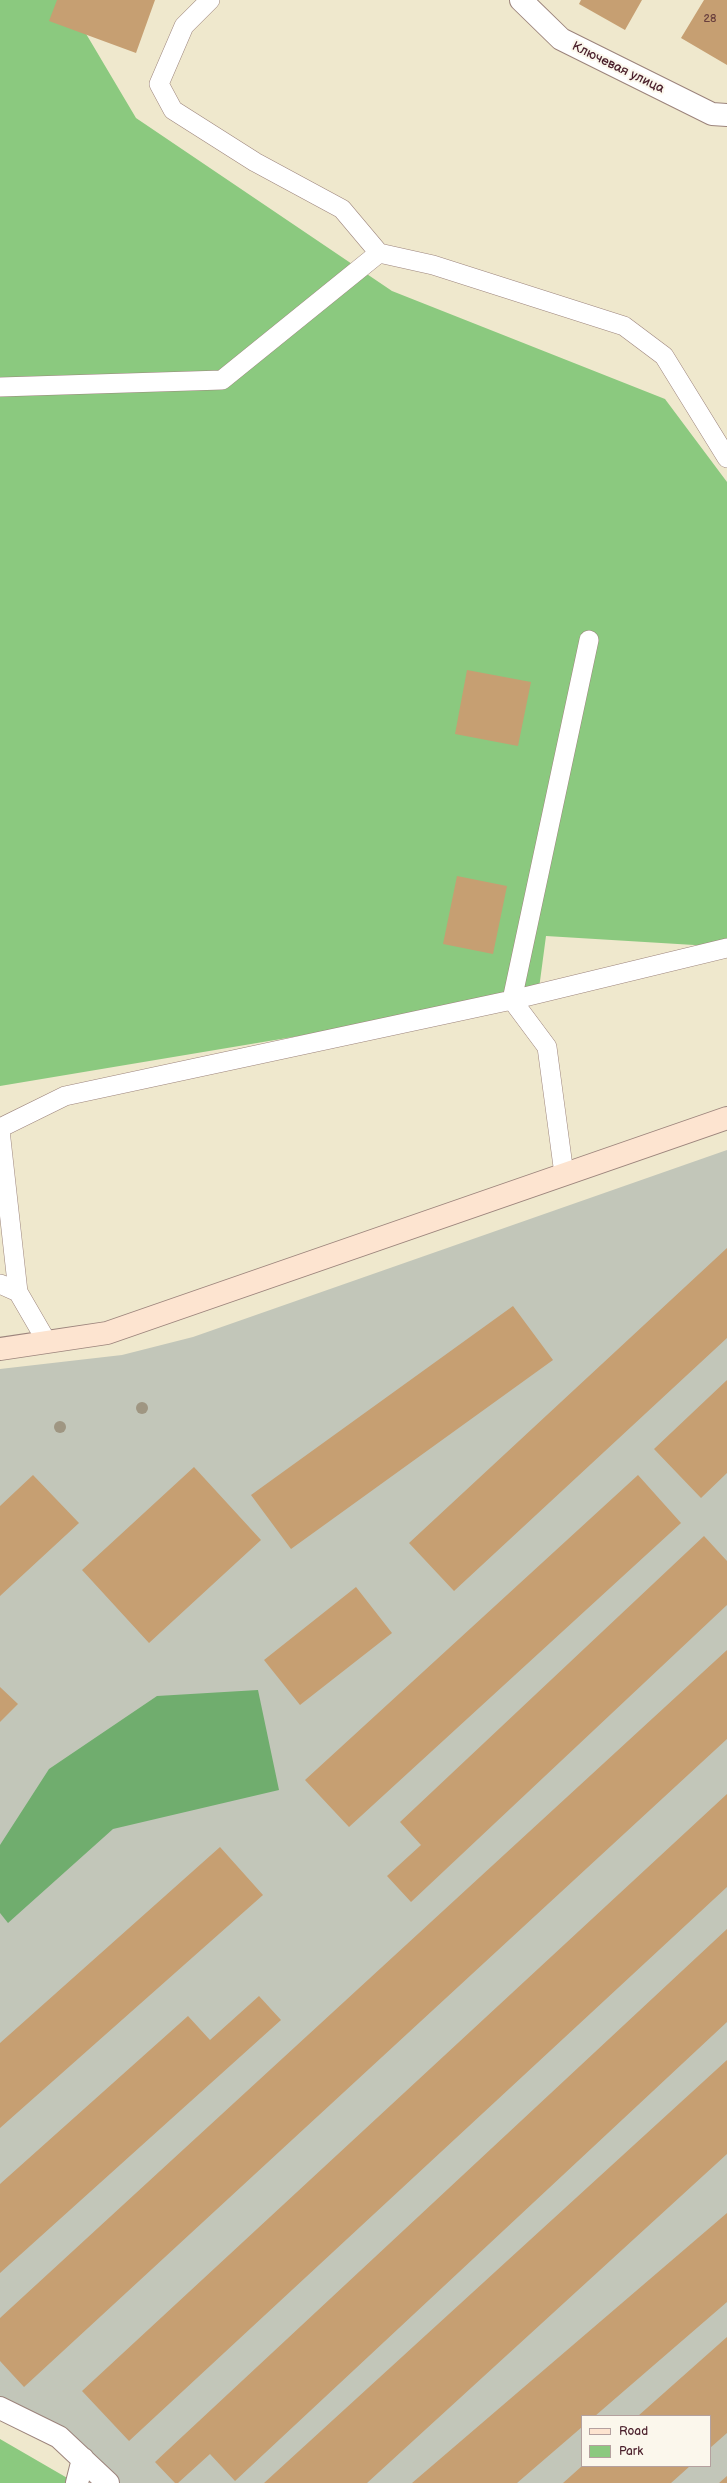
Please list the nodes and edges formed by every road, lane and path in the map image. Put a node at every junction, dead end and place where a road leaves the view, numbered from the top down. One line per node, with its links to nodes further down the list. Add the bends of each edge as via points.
1 (210, 0): 4 (lane, via 184,26 159,84 173,110 255,162 342,209)
2 (521, 0): 3 (street, Ключевая улица, via 561,39 712,114)
3 (727, 115)
4 (379, 253): 5 (lane, via 222,380); 6 (lane, via 434,265 624,326 664,356)
5 (0, 387)
6 (727, 458)
7 (588, 640): 9 (lane)
8 (727, 948): 9 (lane)
9 (512, 1000): 11 (lane, via 65,1096); 12 (lane, via 547,1047)
10 (727, 1118): 12 (street)
11 (0, 1129): 14 (lane)
12 (564, 1174): 15 (street, via 107,1333)
13 (0, 1284): 14 (lane)
14 (18, 1292): 15 (lane)
15 (47, 1342): 16 (street)
16 (0, 1350)
17 (0, 2408): 18 (street, via 59,2436)
18 (83, 2459): 19 (street); 20 (street)
19 (77, 2483)
20 (108, 2483)

